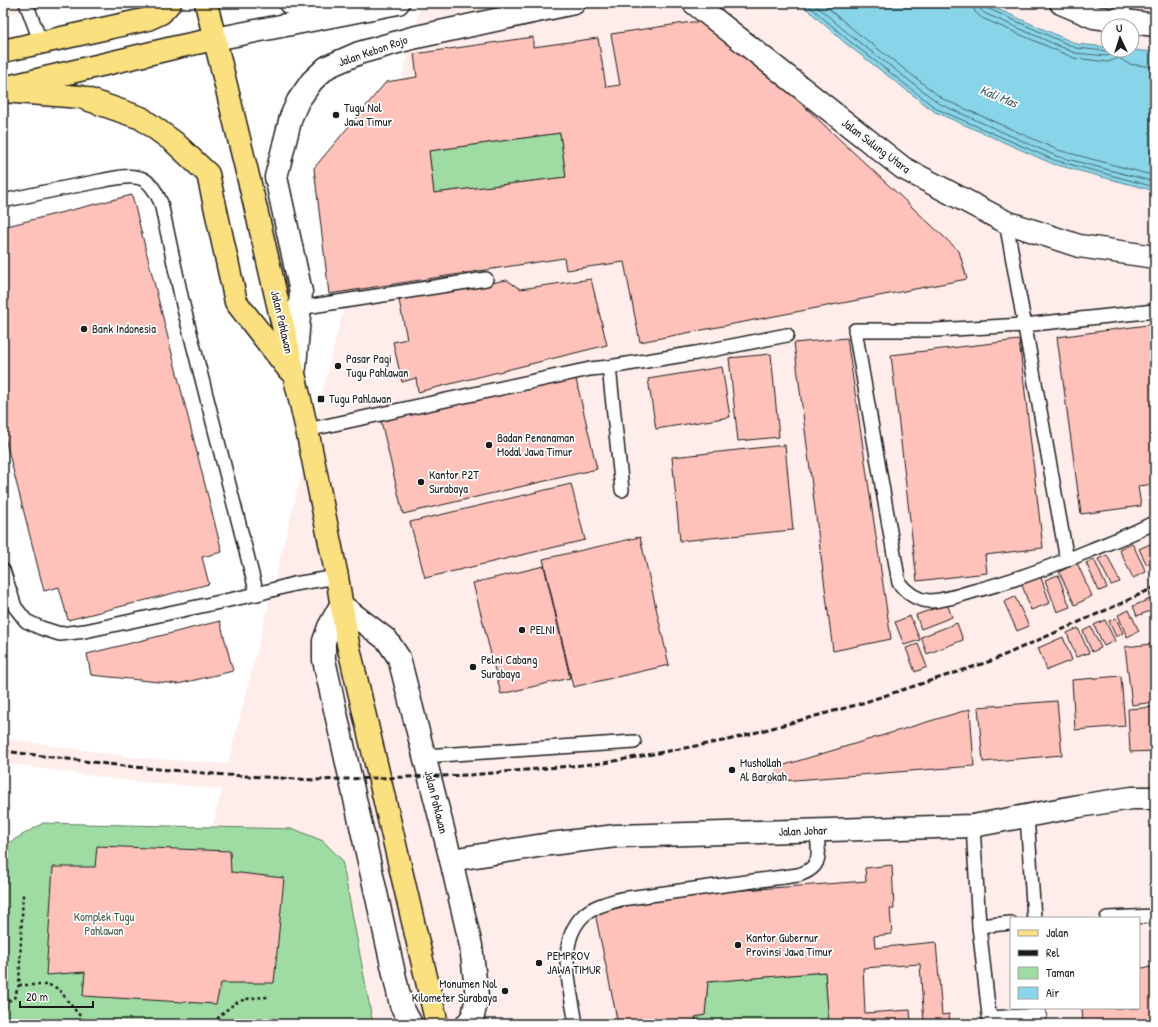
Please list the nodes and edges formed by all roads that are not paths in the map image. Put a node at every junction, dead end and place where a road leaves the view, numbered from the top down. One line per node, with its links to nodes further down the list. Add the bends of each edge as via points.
1 (26, 3): 13 (lane)
2 (170, 3): 13 (main road, via 161,13 148,19)
3 (206, 3): 12 (main road, Jalan Pahlawan)
4 (290, 3): 10 (main road)
5 (391, 3): 10 (main road)
6 (574, 3): 21 (main road, Jalan Kebon Rojo, via 412,38 359,53 327,67 312,81 298,101 291,117 276,177 301,292)
7 (694, 3): 18 (main road, Jalan Sulung Utara, via 903,168)
8 (1061, 3): 9 (main road, via 1094,17)
9 (1121, 11): 11 (main road)
10 (344, 14): 12 (main road)
11 (1155, 25)
12 (215, 39): 15 (main road); 26 (main road, Jalan Pahlawan)
13 (41, 43): 14 (main road)
14 (3, 52)
15 (3, 88)
16 (3, 91): 26 (main road, via 81,97 141,118 174,142 208,174 236,302)
17 (3, 201): 33 (lane, via 125,177 140,177 155,190 161,203 183,305)
18 (1006, 222): 19 (main road, Jalan Sulung Utara, via 1079,246); 23 (lane)
19 (1155, 257)
20 (486, 279): 21 (lane)
21 (300, 308): 26 (main road, Jalan Kebon Rojo)
22 (1155, 311): 23 (lane)
23 (1024, 325): 30 (lane); 30 (lane, via 936,330 855,330 895,567 899,583 906,592 929,601 1007,583)
24 (787, 335): 25 (lane)
25 (609, 367): 27 (lane); 28 (lane)
26 (294, 376): 27 (main road, Jalan Pahlawan)
27 (307, 430): 32 (main road, Jalan Pahlawan)
28 (622, 490)
29 (1155, 522): 30 (lane)
30 (1067, 560)
31 (3, 570): 33 (lane, via 15,607 26,620 60,634 86,631)
32 (337, 577): 33 (lane, via 294,584); 34 (main road, Jalan Pahlawan)
33 (257, 594)
34 (341, 605): 36 (main road, Jalan Pahlawan, via 387,640 399,658); 49 (main road, via 324,641 324,660 402,1005); 50 (main road, Jalan Pahlawan, via 351,659)
35 (634, 742): 36 (lane)
36 (424, 756): 41 (main road, Jalan Pahlawan)
37 (1155, 798): 38 (main road, Jalan Johar, via 1132,798)
38 (1027, 816): 39 (main road, Jalan Johar); 43 (lane)
39 (973, 826): 40 (main road, Jalan Johar); 46 (lane)
40 (817, 831): 41 (main road, Jalan Johar, via 616,836); 52 (lane, via 818,861 808,872 620,899 585,914 574,927 568,942 567,954)
41 (451, 860): 51 (main road, Jalan Pahlawan, via 471,946 475,980 473,1016)
42 (1155, 916): 44 (lane)
43 (1034, 917)
44 (1131, 917)
45 (1010, 923): 46 (lane)
46 (979, 926): 48 (lane)
47 (1040, 1016): 48 (lane)
48 (990, 1021)
49 (411, 1024)
50 (437, 1024)
51 (467, 1024)
52 (576, 1024)

